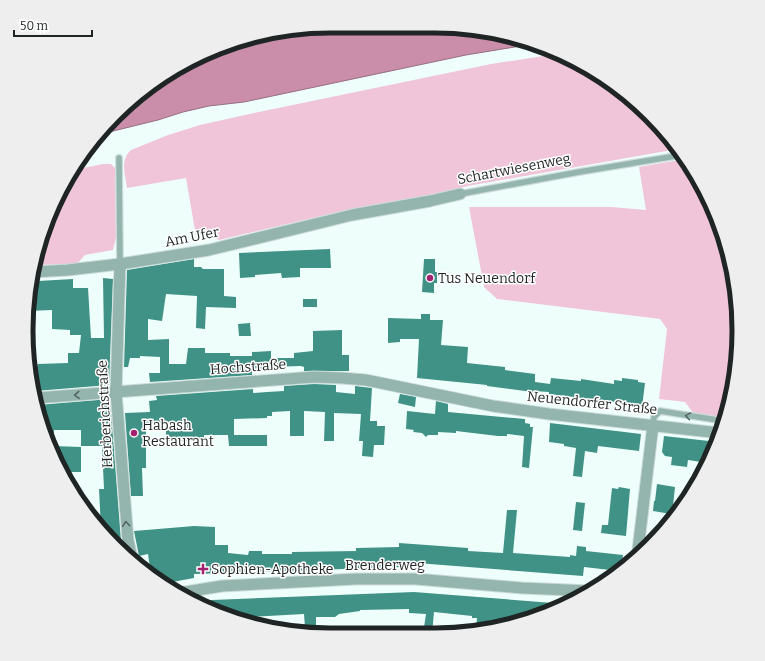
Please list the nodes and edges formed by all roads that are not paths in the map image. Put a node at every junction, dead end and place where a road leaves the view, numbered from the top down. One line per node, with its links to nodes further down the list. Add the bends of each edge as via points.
1 (676, 156): 3 (lane, Schartwiesenweg)
2 (119, 158): 5 (lane)
3 (462, 195): 4 (street, Schartwiesenweg)
4 (352, 215): 5 (street, Am Ufer, via 209,250)
5 (120, 264): 6 (street, Am Ufer); 7 (street, Herberichstraße)
6 (39, 272)
7 (116, 392): 8 (street, Hochstraße, one-way to 8); 9 (street, Hochstraße, via 314,377 366,380); 14 (street, Herberichstraße, one-way to 7)
8 (41, 398)
9 (461, 400): 11 (street, Neuendorfer Straße, via 542,413)
10 (718, 420): 11 (lane, one-way to 11, via 660,411)
11 (653, 421): 12 (street, Neuendorfer Straße); 13 (street)
12 (714, 432)
13 (638, 547)
14 (130, 551)
15 (578, 590): 16 (street, Brenderweg, via 416,579 356,579 222,586)
16 (189, 591)

